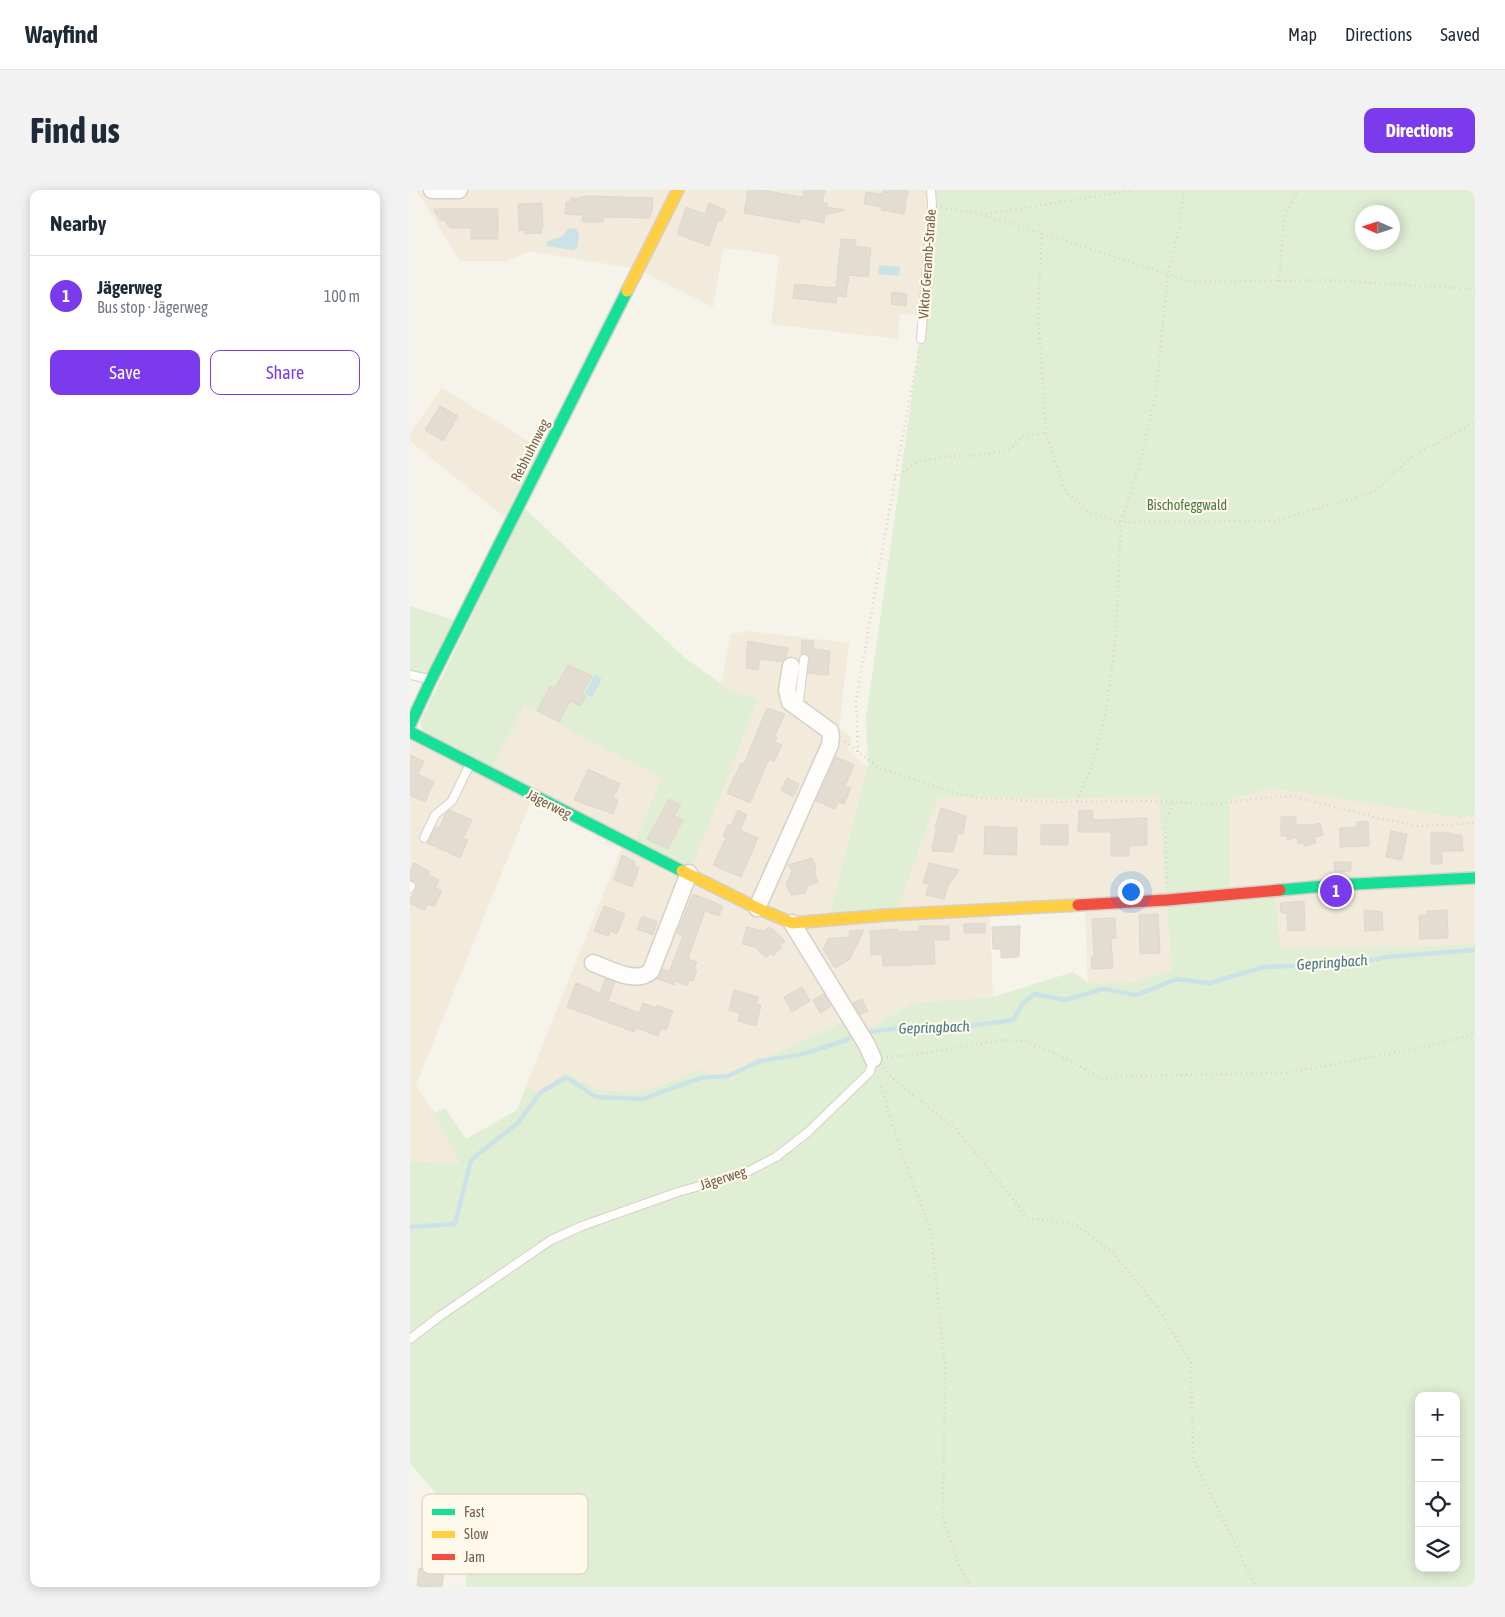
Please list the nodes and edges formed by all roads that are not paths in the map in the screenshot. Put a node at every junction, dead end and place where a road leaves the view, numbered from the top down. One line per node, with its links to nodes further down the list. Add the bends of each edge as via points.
1 (432, 190): 2 (street)
2 (459, 190)
3 (678, 190): 8 (street, Rebhuhnweg)
4 (931, 190): 5 (lane, Viktor Geramb-Straße)
5 (921, 339)
6 (798, 662): 15 (street, via 787,690 790,702 830,731 832,737)
7 (410, 675): 8 (lane)
8 (431, 680): 9 (street, Rebhuhnweg)
9 (410, 725)
10 (410, 732): 11 (street, Jägerweg)
11 (470, 763): 12 (lane, via 452,801 435,815); 13 (street, Jägerweg)
12 (424, 838)
13 (688, 874): 15 (street, Jägerweg); 17 (street, via 651,971 637,977)
14 (1475, 878): 16 (street, Jägerweg)
15 (757, 908): 16 (street, Jägerweg)
16 (792, 923): 18 (street)
17 (593, 963)
18 (870, 1052): 19 (lane, Jägerweg, via 870,1072 808,1132 776,1157 743,1174 678,1192 551,1240)
19 (410, 1339)

